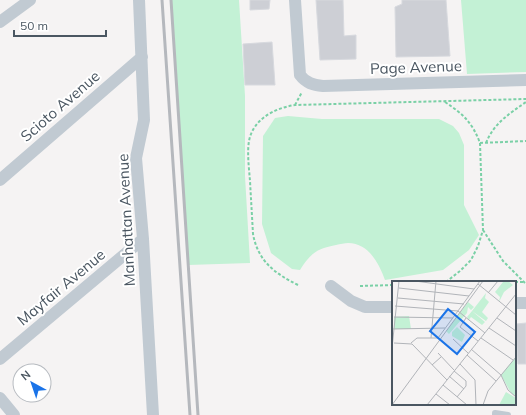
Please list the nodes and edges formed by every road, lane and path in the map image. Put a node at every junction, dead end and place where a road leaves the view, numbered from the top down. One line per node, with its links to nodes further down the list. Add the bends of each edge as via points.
1 (30, 0): 4 (street)
2 (139, 0): 5 (street, Manhattan Avenue)
3 (295, 0): 7 (street, via 300,74)
4 (0, 22)
5 (142, 57): 14 (street, Scioto Avenue); 16 (street, Manhattan Avenue, via 144,120 136,158)
6 (526, 80): 7 (street, Page Avenue)
7 (305, 87): 10 (path)
8 (526, 100): 9 (path); 13 (path, via 499,121)
9 (444, 101): 10 (path); 12 (path, via 466,118)
10 (295, 105): 21 (path, via 277,109 264,117 252,132 248,148 255,244 272,269)
11 (526, 141): 13 (path)
12 (480, 143): 13 (path); 15 (path)
13 (486, 143)
14 (0, 180)
15 (483, 230): 17 (path, via 471,260); 19 (path, via 503,261)
16 (144, 239): 26 (street, Mayfair Avenue); 29 (street, Manhattan Avenue)
17 (447, 281)
18 (516, 282): 19 (path)
19 (523, 282): 20 (path)
20 (526, 284)
21 (298, 285)
22 (392, 285): 24 (path)
23 (331, 286): 25 (street, via 365,307)
24 (360, 286)
25 (392, 307)
26 (0, 359)
27 (0, 398): 28 (street)
28 (14, 415)
29 (153, 415)
30 (495, 415): 31 (lane)
31 (508, 415)

